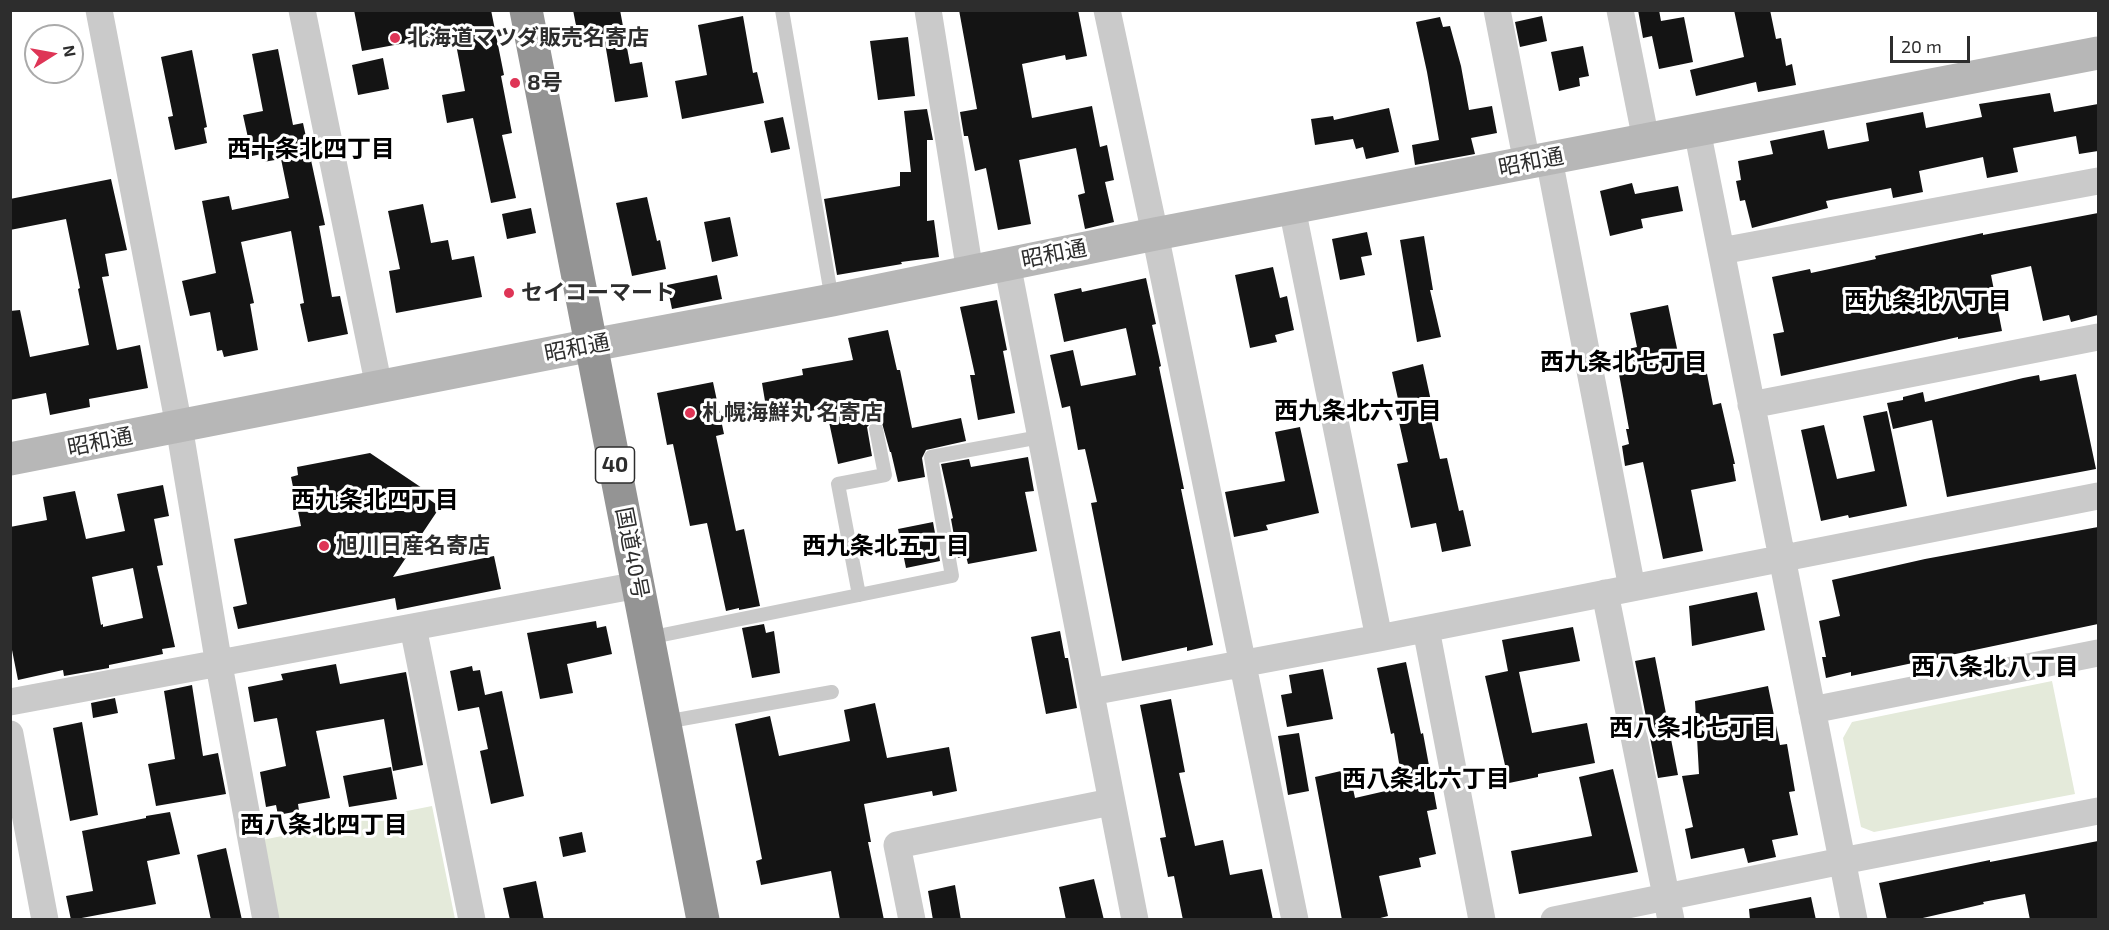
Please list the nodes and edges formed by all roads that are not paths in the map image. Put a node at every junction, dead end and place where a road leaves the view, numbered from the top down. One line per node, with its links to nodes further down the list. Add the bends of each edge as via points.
1 (99, 10): 24 (street)
2 (303, 10): 22 (street)
3 (526, 10): 21 (highway, 国道40号 / 40)
4 (782, 10): 19 (lane)
5 (928, 10): 18 (street)
6 (1107, 10): 15 (street)
7 (1497, 10): 12 (street)
8 (1620, 10): 11 (street)
9 (2098, 53): 10 (street, 昭和通)
10 (1697, 130): 11 (street, 昭和通); 16 (street)
11 (1646, 140): 12 (street, 昭和通)
12 (1538, 161): 14 (street, 昭和通); 31 (street)
13 (2098, 181): 16 (street)
14 (1292, 208): 15 (street, 昭和通); 37 (street)
15 (1155, 234): 17 (street, 昭和通); 40 (street)
16 (1721, 251): 23 (street)
17 (1006, 263): 18 (street, 昭和通); 26 (street)
18 (970, 272): 19 (street, 昭和通)
19 (832, 300): 21 (street, 昭和通)
20 (2098, 338): 23 (street)
21 (592, 345): 22 (street, 昭和通); 30 (highway, 国道40号 / 40)
22 (379, 387): 24 (street, 昭和通)
23 (1751, 405): 29 (street)
24 (179, 426): 27 (street, 昭和通); 39 (street)
25 (876, 429): 33 (lane, via 885,475 838,484)
26 (1040, 437): 33 (lane, via 931,457 952,576); 42 (street)
27 (10, 459)
28 (2098, 496): 29 (street)
29 (1782, 558): 31 (street); 44 (street)
30 (638, 585): 34 (street); 36 (highway, 国道40号 / 40)
31 (1632, 588): 32 (street)
32 (1605, 593): 35 (street); 50 (street)
33 (859, 595): 36 (lane)
34 (413, 627): 39 (street); 53 (street)
35 (1426, 629): 37 (street); 58 (street)
36 (648, 638): 45 (highway, 国道40号 / 40)
37 (1379, 638): 40 (street)
38 (2098, 653): 44 (street)
39 (219, 664): 43 (street); 52 (street)
40 (1242, 664): 42 (street); 57 (street)
41 (832, 692): 45 (lane)
42 (1091, 692): 47 (street)
43 (10, 702)
44 (1812, 710): 49 (street)
45 (665, 722): 54 (highway, 国道40号 / 40)
46 (10, 734): 51 (street)
47 (1111, 802): 55 (street, via 897,845); 56 (street)
48 (2098, 811): 49 (street)
49 (1842, 861): 50 (street); 60 (street)
50 (1669, 908): 59 (street)
51 (45, 920)
52 (266, 920)
53 (472, 920)
54 (703, 920)
55 (912, 920)
56 (1135, 920)
57 (1295, 920)
58 (1482, 920)
59 (1554, 920)
60 (1854, 920)

